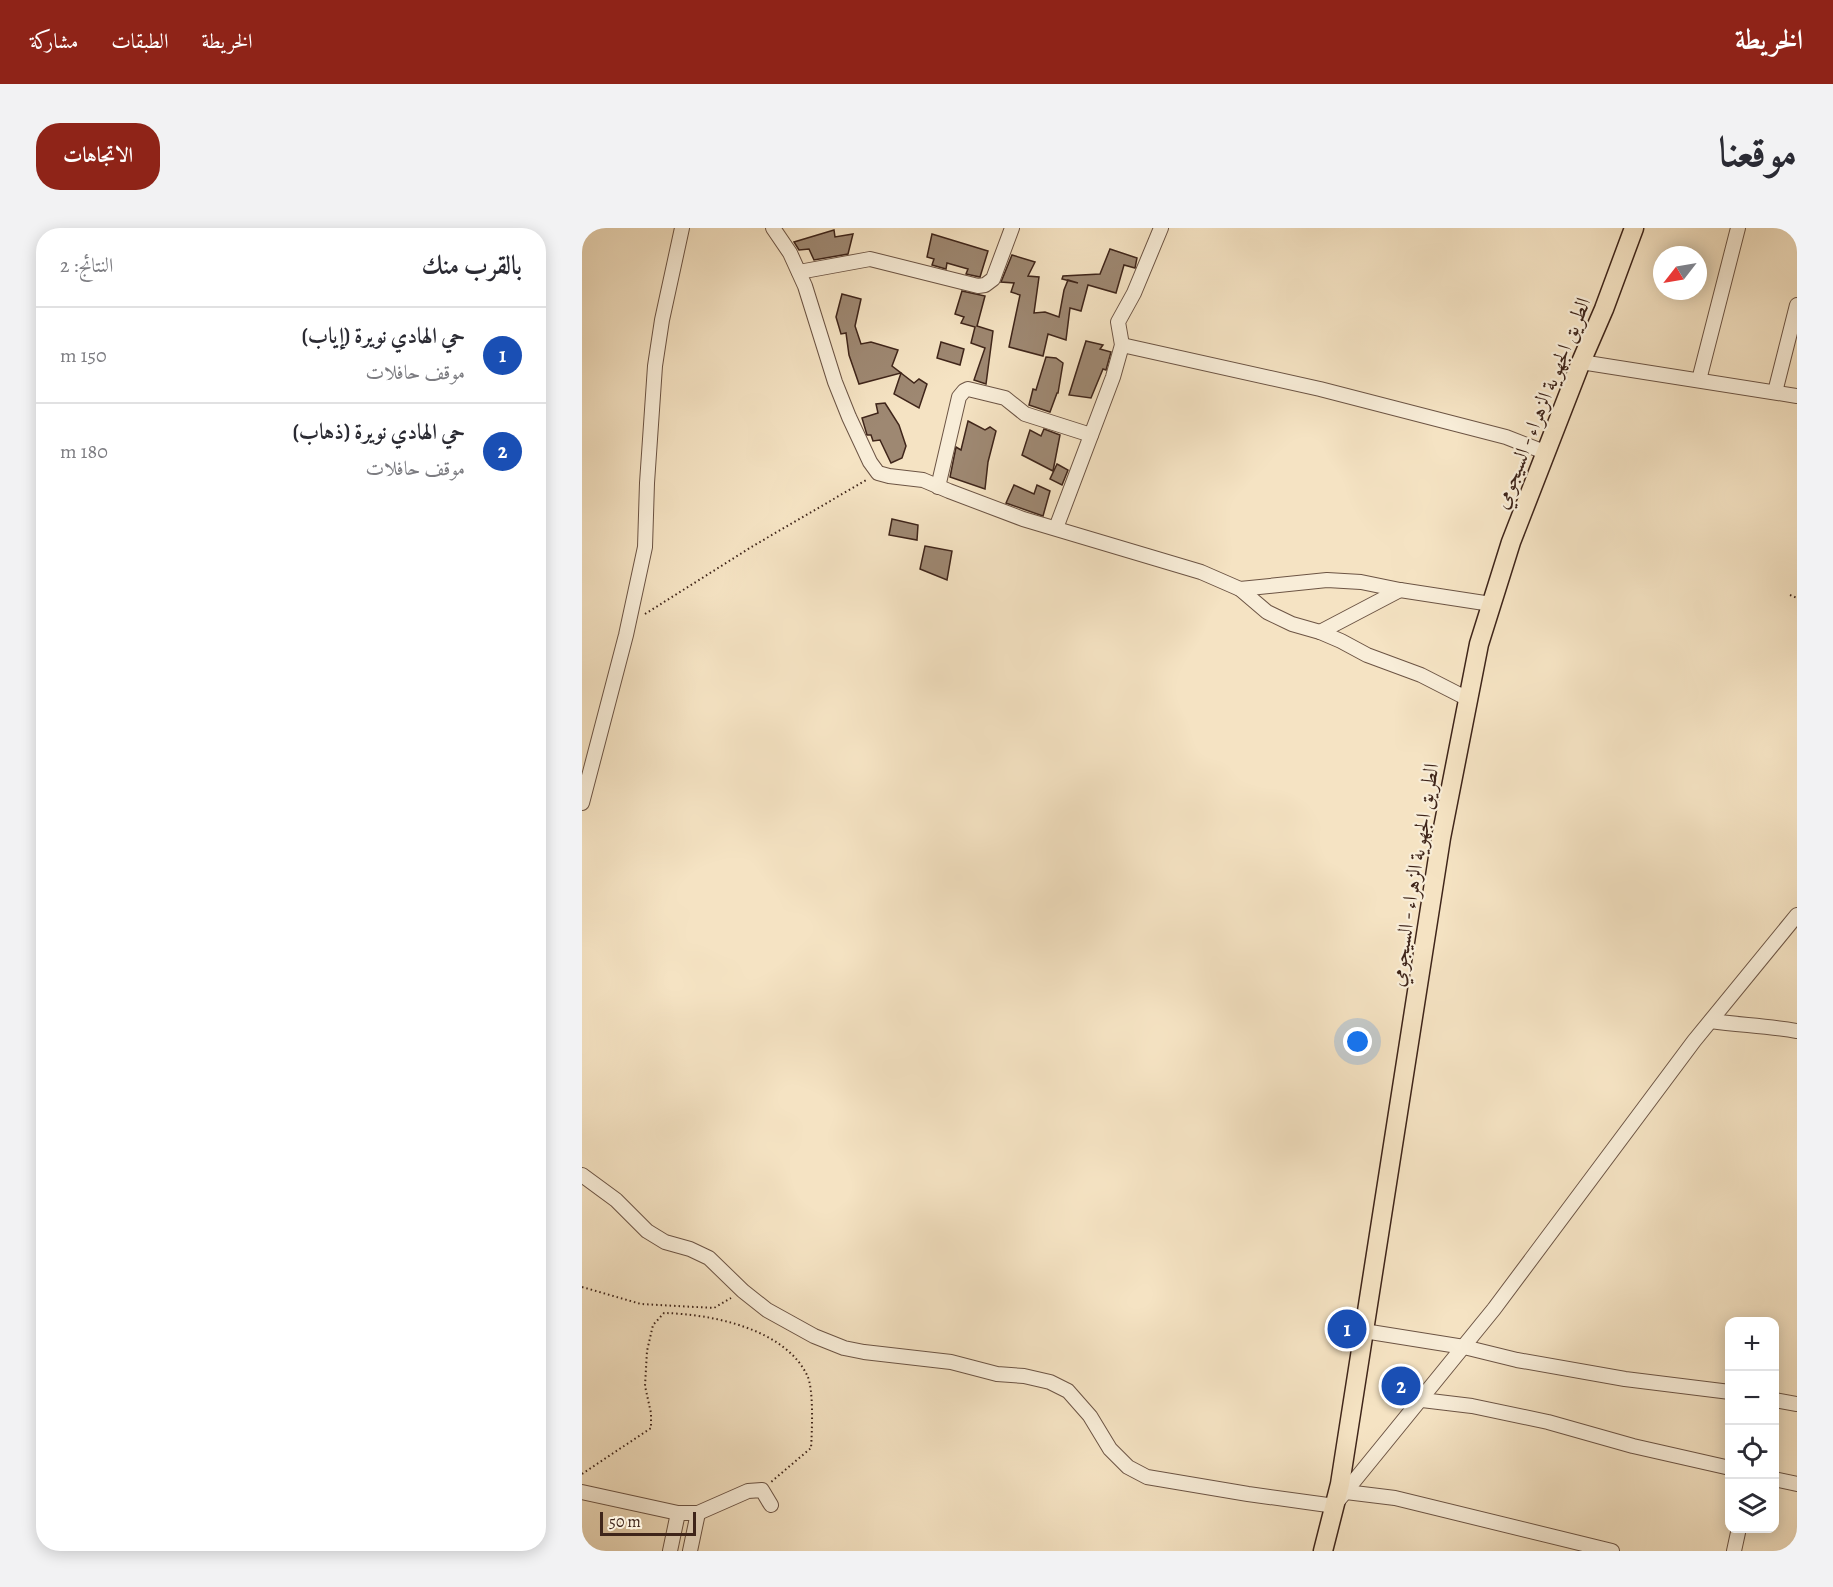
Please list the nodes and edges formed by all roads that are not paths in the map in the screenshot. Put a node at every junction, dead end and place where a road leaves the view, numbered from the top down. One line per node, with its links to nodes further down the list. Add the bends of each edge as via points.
1 (682, 228): 23 (street, via 655,366 645,548)
2 (773, 228): 7 (street)
3 (1012, 228): 7 (street, via 993,279 985,285 870,259)
4 (1161, 228): 9 (street, via 1118,322)
5 (1634, 228): 10 (main road, الطريق الجهوية الزهراء - السيجومي)
6 (1738, 228): 11 (street)
7 (799, 272): 16 (street, via 846,408 870,462 878,472 923,480)
8 (1797, 305): 12 (street)
9 (1122, 345): 14 (street); 15 (street, via 1366,400 1506,437)
10 (1581, 362): 11 (street); 15 (main road, الطريق الجهوية الزهراء - السيجومي)
11 (1699, 380): 12 (street)
12 (1775, 392): 13 (street)
13 (1797, 396)
14 (1091, 435): 16 (street, via 1025,414 1005,398 964,390 959,397); 17 (street)
15 (1547, 453): 20 (main road, الطريق الجهوية الزهراء - السيجومي)
16 (938, 487): 17 (street)
17 (1056, 528): 18 (street, via 1201,572)
18 (1240, 589): 19 (street, via 1327,580); 21 (street, via 1267,612)
19 (1400, 590): 20 (street); 21 (street)
20 (1491, 604): 22 (main road, الطريق الجهوية الزهراء - السيجومي)
21 (1320, 632): 22 (street)
22 (1468, 699): 28 (main road, الطريق الجهوية الزهراء - السيجومي, via 1441,838)
23 (582, 803)
24 (1797, 915): 25 (street)
25 (1711, 1021): 26 (street); 29 (street)
26 (1797, 1031)
27 (582, 1175): 38 (street, via 616,1200 647,1231 709,1258 767,1310 844,1348 951,1362 1050,1382 1068,1391 1090,1416 1110,1449 1128,1467 1147,1477 1248,1494)
28 (1364, 1331): 29 (street); 38 (main road, الطريق الجهوية الزهراء - السيجومي)
29 (1464, 1347): 30 (street, via 1625,1379); 31 (street)
30 (1725, 1391)
31 (1422, 1400): 34 (street, via 1548,1422); 38 (street)
32 (1779, 1402): 33 (street)
33 (1797, 1404)
34 (1725, 1467)
35 (1779, 1480): 36 (street)
36 (1797, 1484)
37 (582, 1492): 40 (street)
38 (1339, 1500): 45 (main road, الطريق الجهوية الزهراء - السيجومي); 46 (street, via 1395,1498)
39 (771, 1504): 41 (street, via 762,1490 748,1491)
40 (678, 1513): 41 (street); 43 (street)
41 (698, 1513): 44 (street)
42 (1738, 1533): 47 (street)
43 (670, 1551)
44 (690, 1551)
45 (1323, 1551)
46 (1612, 1551)
47 (1734, 1551)

